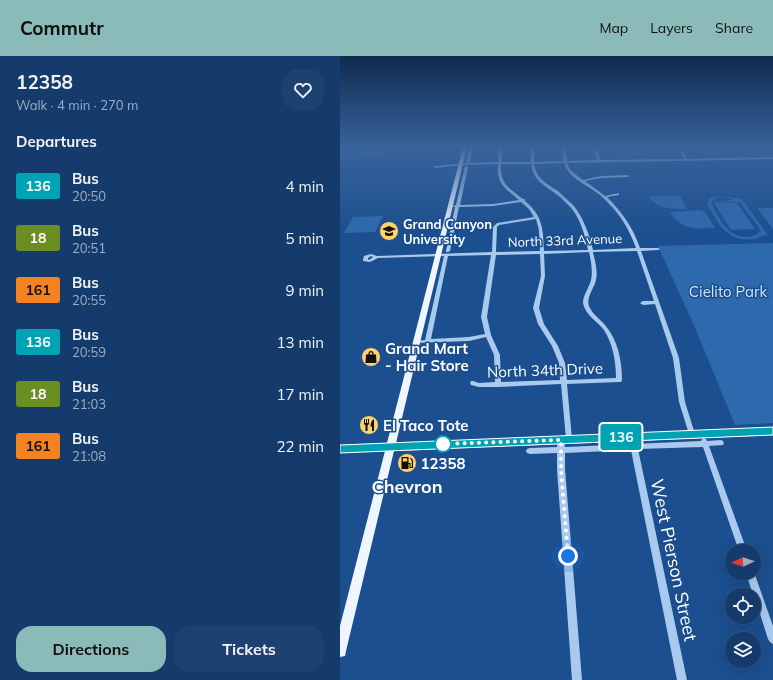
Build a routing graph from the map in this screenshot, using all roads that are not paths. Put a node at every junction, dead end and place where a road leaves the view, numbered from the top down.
1 (460, 176) edge
2 (463, 176) edge
3 (500, 176) edge
4 (537, 176) edge
5 (576, 176) edge
6 (624, 176) edge
7 (582, 181) junction
8 (463, 183) junction
9 (456, 184) junction
10 (504, 185) junction
11 (498, 186) dead end
12 (618, 194) dead end
13 (604, 196) junction
14 (524, 200) junction
15 (451, 206) junction
16 (458, 206) junction
17 (536, 218) junction
18 (445, 228) junction
19 (453, 228) junction
20 (638, 249) junction
21 (658, 249) dead end
22 (590, 250) junction
23 (542, 252) junction
24 (494, 253) junction
25 (439, 254) junction
26 (376, 257) dead end
27 (429, 294) junction
28 (438, 294) junction
29 (657, 302) junction
30 (643, 303) dead end
31 (488, 335) junction
32 (417, 342) junction
33 (428, 342) junction
34 (473, 383) dead end
35 (565, 383) junction
36 (498, 385) junction
37 (773, 431) edge
38 (692, 434) junction
39 (702, 434) junction
40 (564, 443) junction
41 (721, 443) dead end
42 (705, 444) junction
43 (391, 446) junction
44 (634, 447) junction
45 (340, 449) edge
46 (530, 451) dead end
47 (741, 544) edge
48 (752, 580) edge
49 (773, 638) edge
50 (340, 651) edge
51 (577, 680) edge
52 (682, 680) edge

1 - 9 main road
2 - 8 street
3 - 10 street
4 - 22 street
5 - 7 street
6 - 7 street
7 - 13 street
8 - 9 street
8 - 16 street
9 - 15 main road
10 - 11 street
10 - 14 street
12 - 13 street
13 - 20 street
14 - 16 street
14 - 17 street
15 - 16 street
15 - 18 main road
16 - 19 street
17 - 23 street
17 - 24 street
18 - 19 street
18 - 25 main road
19 - 28 street
20 - 21 street, North 33rd Avenue
20 - 22 street, North 33rd Avenue
20 - 29 street
22 - 23 street, North 33rd Avenue
22 - 35 street, North 34th Drive
23 - 24 street, North 33rd Avenue
23 - 35 street
24 - 25 street, North 33rd Avenue
24 - 31 street
25 - 26 street, North 33rd Avenue
25 - 27 main road
27 - 28 street
27 - 32 main road
28 - 33 street
29 - 30 street
29 - 38 street
31 - 33 street
31 - 36 street
32 - 33 street
32 - 43 main road
34 - 36 street, North 34th Drive
35 - 36 street, North 34th Drive
35 - 40 street
37 - 39 main road
38 - 39 main road
38 - 40 main road
39 - 42 street
40 - 43 main road
40 - 44 street
40 - 46 street
40 - 51 street
41 - 42 street
42 - 44 street
42 - 47 street
43 - 45 main road
43 - 50 main road
44 - 52 street, West Pierson Street
48 - 49 street

